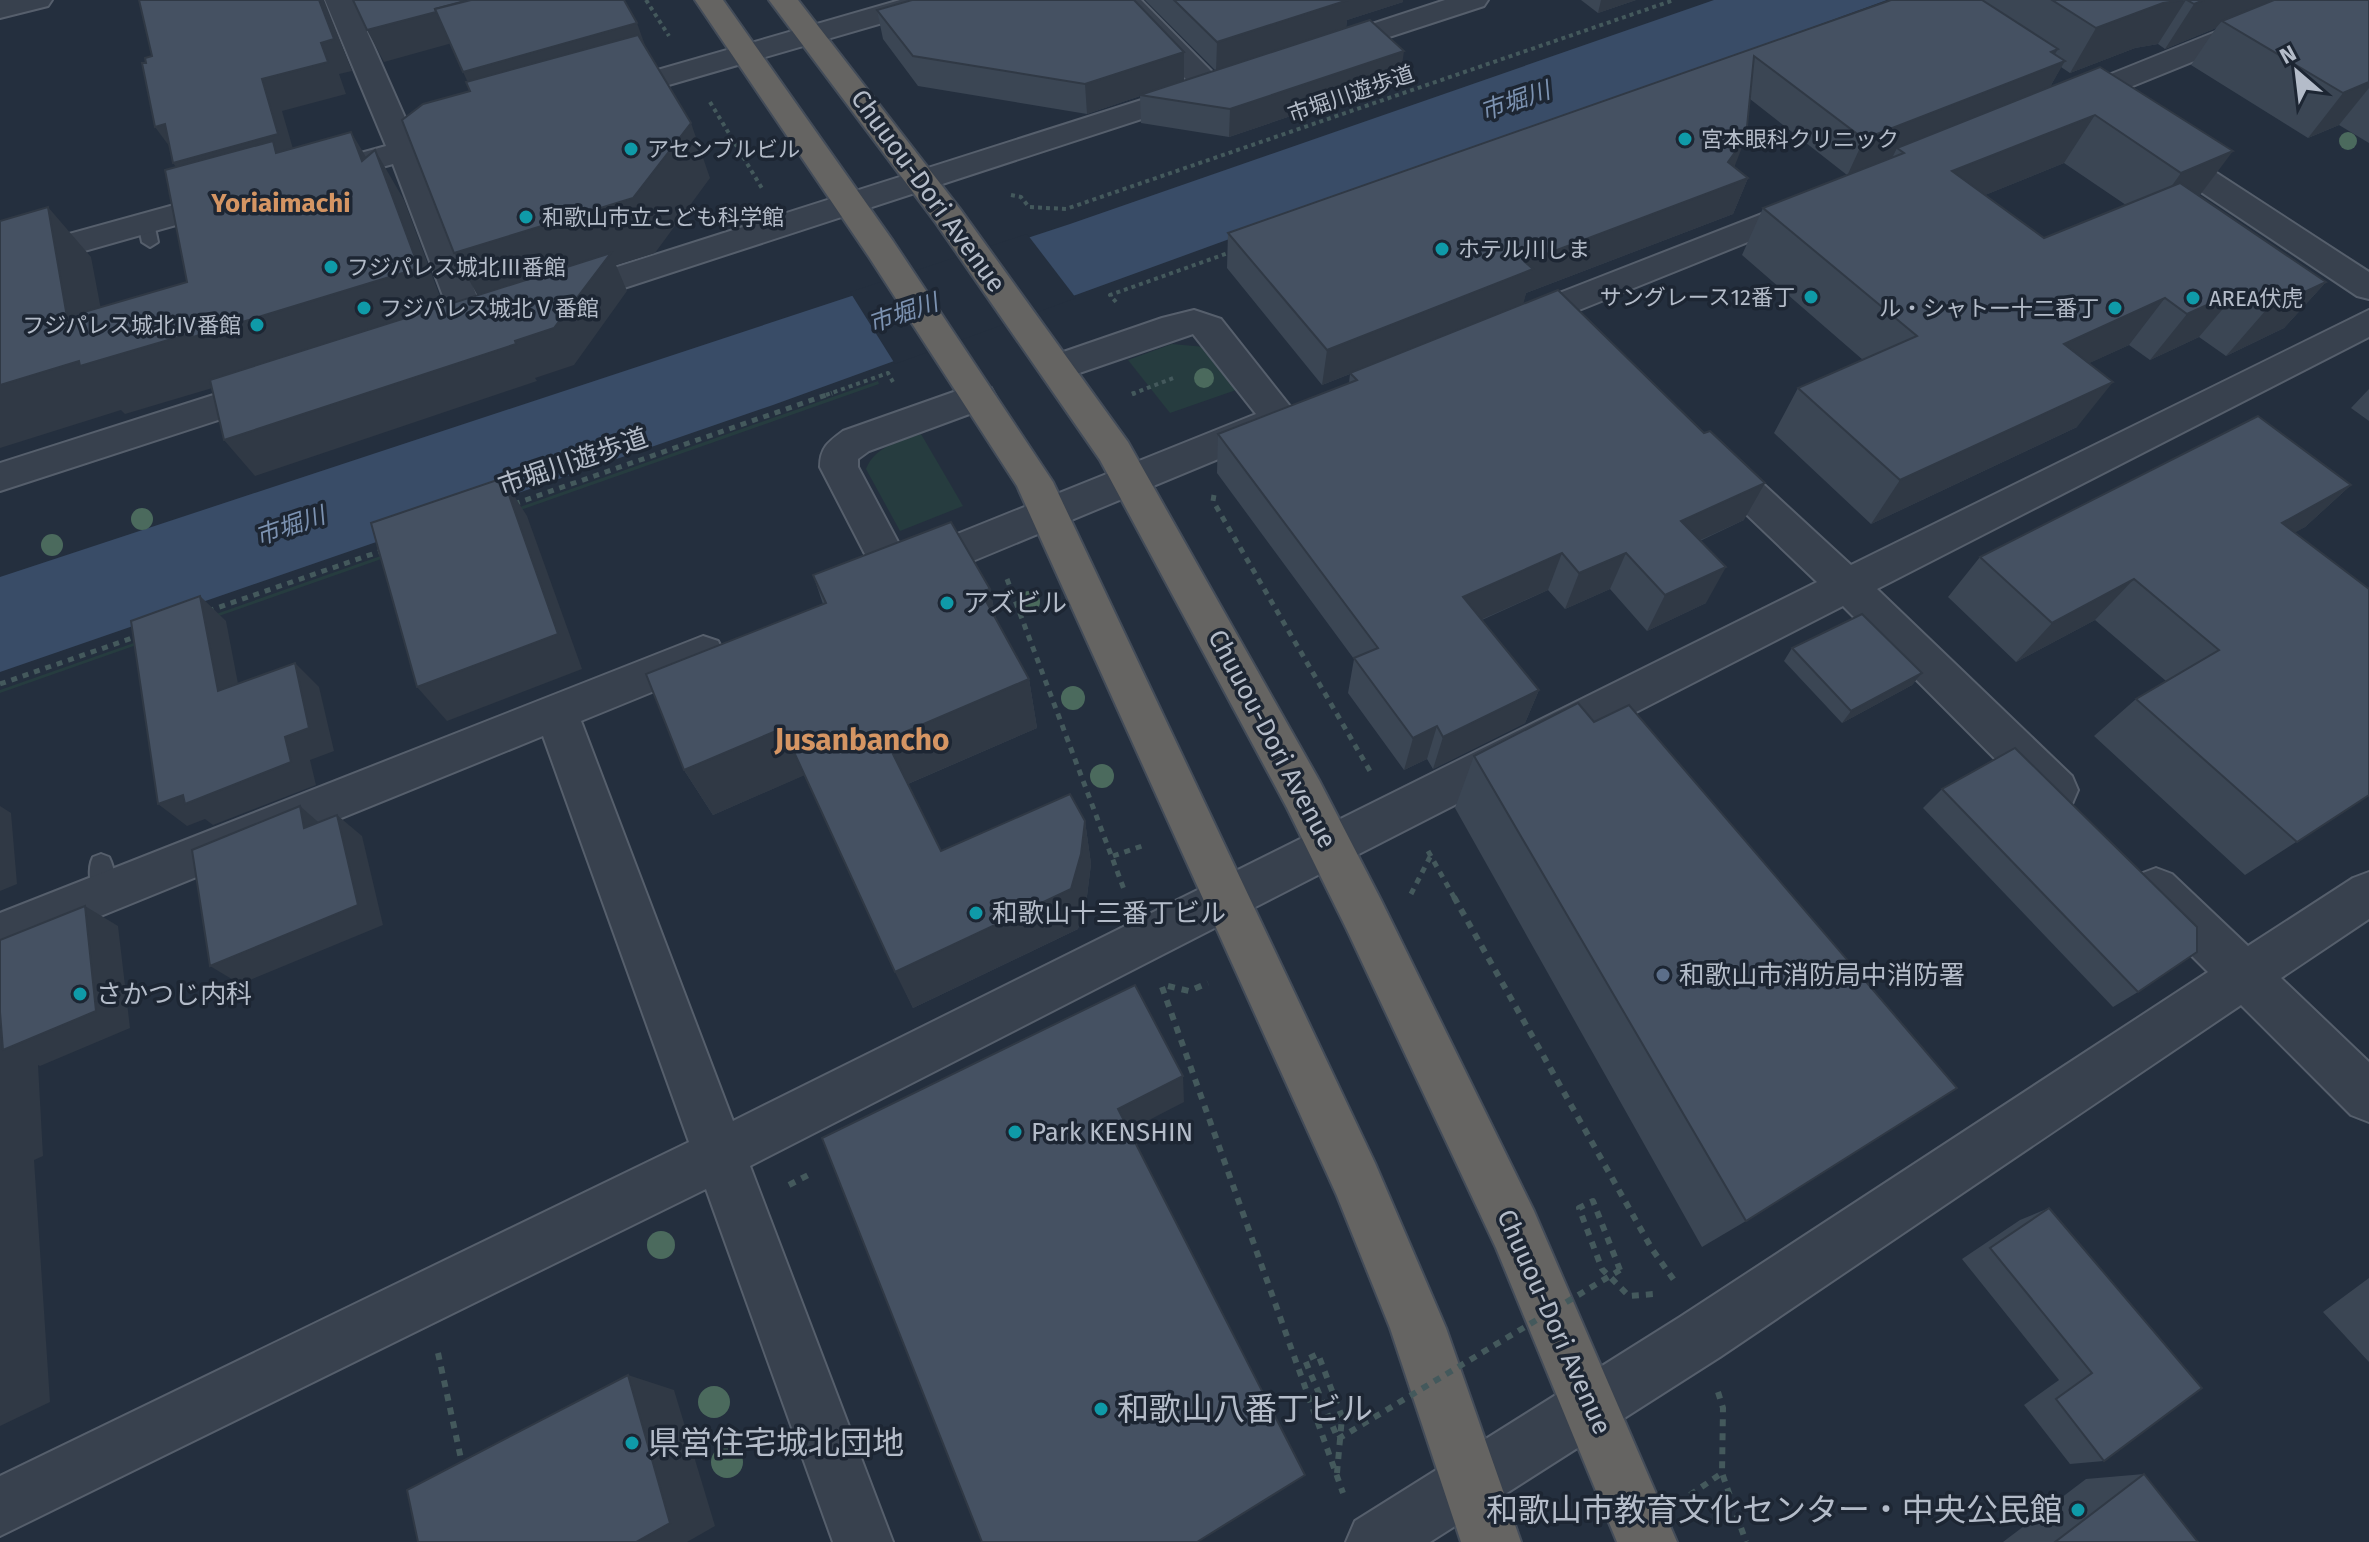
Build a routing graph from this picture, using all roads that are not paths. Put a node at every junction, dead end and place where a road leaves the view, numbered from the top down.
1 (38, 0) edge
2 (339, 0) edge
3 (709, 0) edge
4 (783, 0) edge
5 (931, 0) edge
6 (1125, 0) edge
7 (1474, 0) edge
8 (2320, 0) edge
9 (0, 9) edge
10 (812, 35) junction
11 (746, 54) junction
12 (1298, 58) edge
13 (585, 100) edge
14 (2035, 115) edge
15 (494, 125) edge
16 (2132, 132) edge
17 (404, 151) junction
18 (922, 181) junction
19 (1829, 197) edge
20 (850, 205) junction
21 (0, 264) edge
22 (2369, 288) edge
23 (2369, 322) edge
24 (1477, 339) edge
25 (1045, 353) junction
26 (304, 379) edge
27 (967, 381) junction
28 (1318, 403) edge
29 (1280, 419) junction
30 (1687, 435) edge
31 (0, 477) edge
32 (1132, 481) junction
33 (1048, 516) junction
34 (1848, 586) junction
35 (732, 642) edge
36 (556, 712) junction
37 (2088, 822) edge
38 (1331, 847) junction
39 (2133, 866) edge
40 (2369, 893) edge
41 (1226, 898) junction
42 (0, 935) edge
43 (2244, 977) junction
44 (2369, 1097) edge
45 (721, 1153) junction
46 (1592, 1406) junction
47 (1472, 1480) junction
48 (0, 1507) edge
49 (863, 1542) edge
50 (1376, 1542) edge
51 (1491, 1542) edge
52 (1647, 1542) edge

1 - 9 street
2 - 17 street
3 - 11 highway
4 - 10 highway, Chuuou-Dori Avenue
5 - 10 street
6 - 18 street
7 - 12 street
8 - 14 street
10 - 11 street
10 - 18 highway, Chuuou-Dori Avenue
11 - 13 street
11 - 20 highway
15 - 17 street
16 - 22 street
17 - 20 street
17 - 21 street
18 - 20 street
18 - 25 highway, Chuuou-Dori Avenue
19 - 24 street
20 - 27 highway
23 - 34 street
25 - 29 street
25 - 32 highway, Chuuou-Dori Avenue
26 - 31 street
27 - 33 highway
27 - 33 street
28 - 29 street
29 - 32 street
30 - 34 street
32 - 33 street
32 - 38 highway, Chuuou-Dori Avenue
33 - 41 highway
34 - 37 street
34 - 38 street
35 - 36 street
36 - 42 street
36 - 45 street
38 - 41 street
38 - 46 highway, Chuuou-Dori Avenue
39 - 43 street
40 - 43 street
41 - 45 street
41 - 47 highway
43 - 44 street
43 - 46 street
45 - 48 street
45 - 49 street
46 - 47 street
46 - 52 highway, Chuuou-Dori Avenue
47 - 50 street
47 - 51 highway

